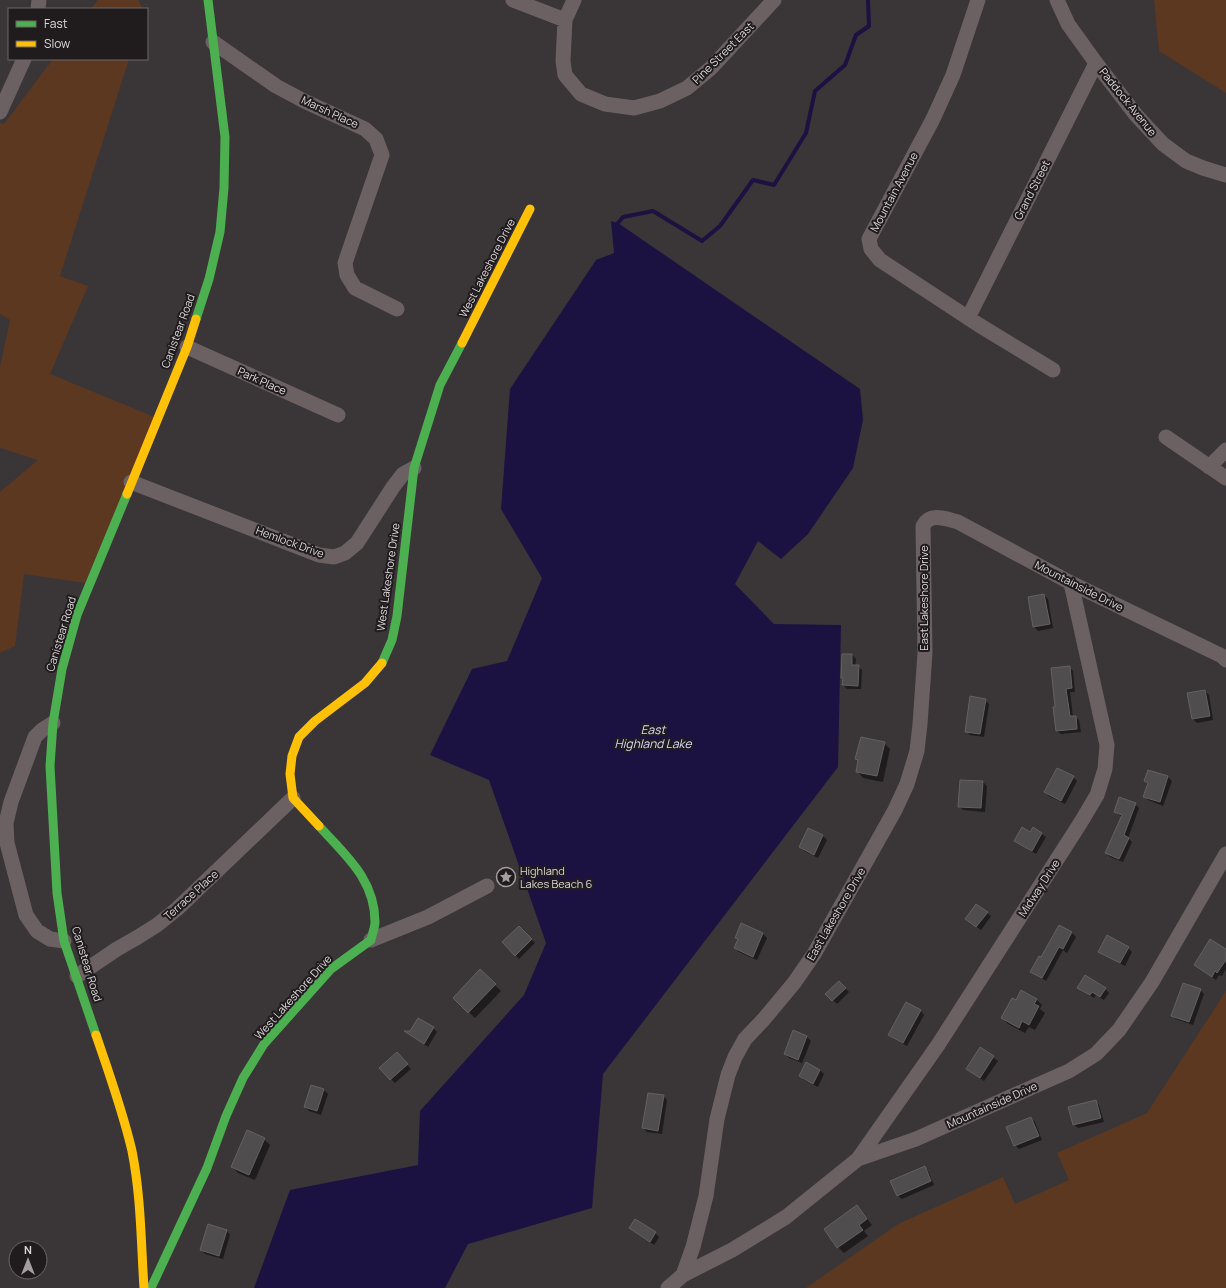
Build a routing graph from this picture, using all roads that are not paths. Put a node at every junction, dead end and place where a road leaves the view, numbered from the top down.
1 (208, 0) edge
2 (513, 0) edge
3 (574, 0) edge
4 (774, 0) edge
5 (978, 0) edge
6 (1057, 0) edge
7 (565, 20) junction
8 (213, 42) junction
9 (24, 60) edge
10 (1096, 63) junction
11 (0, 112) edge
12 (1226, 175) edge
13 (530, 209) dead end
14 (397, 309) dead end
15 (968, 318) junction
16 (186, 347) junction
17 (1053, 370) dead end
18 (338, 415) dead end
19 (1166, 437) dead end
20 (1226, 450) edge
21 (1209, 466) junction
22 (414, 468) junction
23 (1226, 478) edge
24 (132, 482) junction
25 (931, 518) joint
26 (1071, 584) junction
27 (1226, 660) edge
28 (53, 723) junction
29 (293, 798) junction
30 (1226, 854) edge
31 (487, 886) dead end
32 (371, 940) junction
33 (64, 941) junction
34 (77, 976) junction
35 (858, 1159) junction
36 (683, 1274) junction
37 (144, 1288) edge
38 (151, 1288) edge
39 (668, 1288) edge

1 - 8 street, Canistear Road
2 - 7 street
3 - 7 street
4 - 7 street, Pine Street East
5 - 15 street, Mountain Avenue
6 - 10 street, Paddock Avenue
8 - 14 street, Marsh Place
8 - 16 street, Canistear Road
9 - 11 street
10 - 12 street, Paddock Avenue
10 - 15 street, Grand Street
13 - 22 street, West Lakeshore Drive
15 - 17 street, Mountain Avenue
16 - 18 street, Park Place
16 - 24 street, Canistear Road
19 - 21 street
20 - 21 street
21 - 23 street
22 - 24 street, Hemlock Drive
22 - 29 street, West Lakeshore Drive
24 - 28 street, Canistear Road
25 - 26 street, Mountainside Drive
25 - 36 street, East Lakeshore Drive
26 - 27 street, Mountainside Drive
26 - 35 street, Midway Drive
28 - 33 street, Canistear Road
28 - 33 street
29 - 32 street
29 - 34 street, Terrace Place
30 - 35 street, Mountainside Drive
31 - 32 street
32 - 38 street, West Lakeshore Drive
33 - 34 street, Canistear Road
34 - 37 street, Canistear Road
35 - 36 street, Mountainside Drive
36 - 39 street, East Lakeshore Drive

